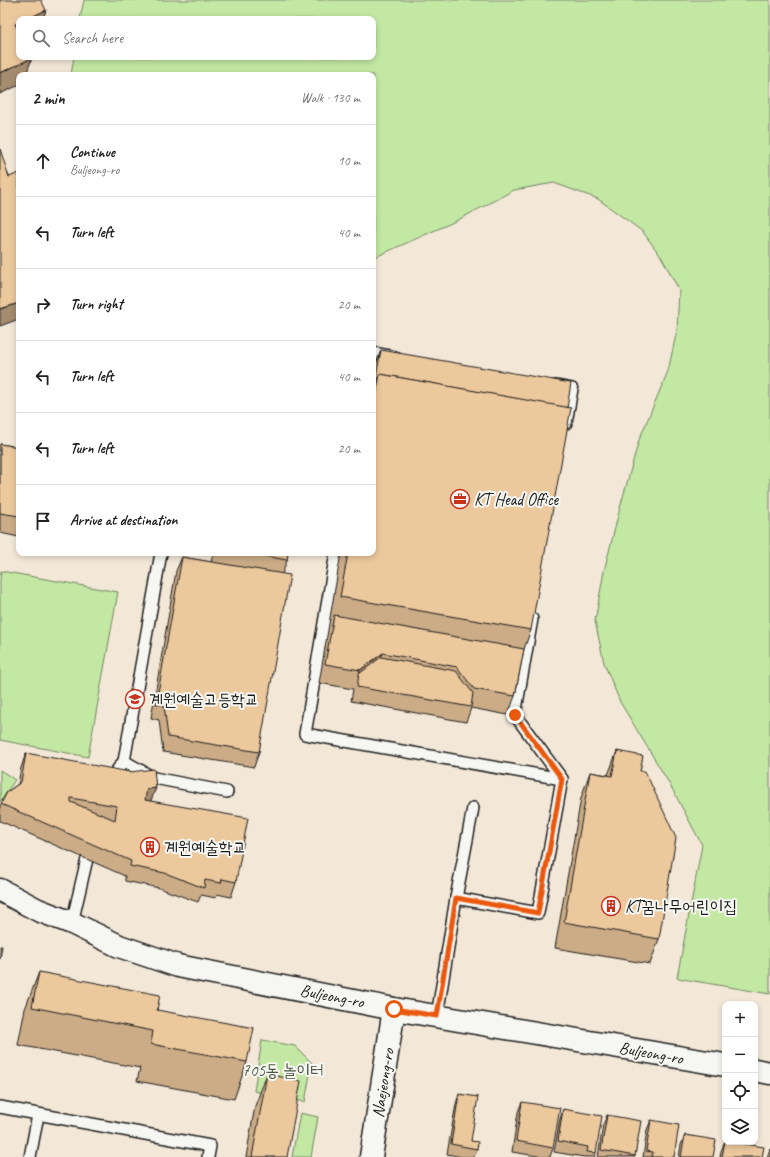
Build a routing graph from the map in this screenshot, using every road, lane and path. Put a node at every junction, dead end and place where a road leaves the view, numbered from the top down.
1 (376, 353) edge
2 (404, 358) edge
3 (541, 384) edge
4 (564, 436) edge
5 (160, 556) edge
6 (335, 556) edge
7 (534, 606) edge
8 (124, 760) junction
9 (562, 779) junction
10 (107, 784) edge
11 (227, 792) dead end
12 (473, 808) dead end
13 (87, 859) edge
14 (0, 890) edge
15 (456, 898) junction
16 (72, 923) junction
17 (394, 1009) junction
18 (437, 1016) junction
19 (722, 1064) edge
20 (758, 1071) edge
21 (770, 1073) edge
22 (0, 1107) edge
23 (38, 1114) junction
24 (30, 1157) edge
25 (208, 1157) edge
26 (371, 1157) edge

1 - 2 lane
3 - 4 lane
5 - 8 lane
6 - 9 lane
7 - 9 lane
8 - 10 lane
8 - 11 lane
9 - 15 lane
12 - 15 lane
13 - 16 lane
14 - 16 main road, Buljeong-ro
15 - 18 lane
16 - 17 main road, Buljeong-ro
17 - 18 main road, Buljeong-ro
17 - 26 main road, Naejeong-ro
18 - 19 main road, Buljeong-ro
20 - 21 main road
22 - 23 lane
23 - 24 lane
23 - 25 lane

